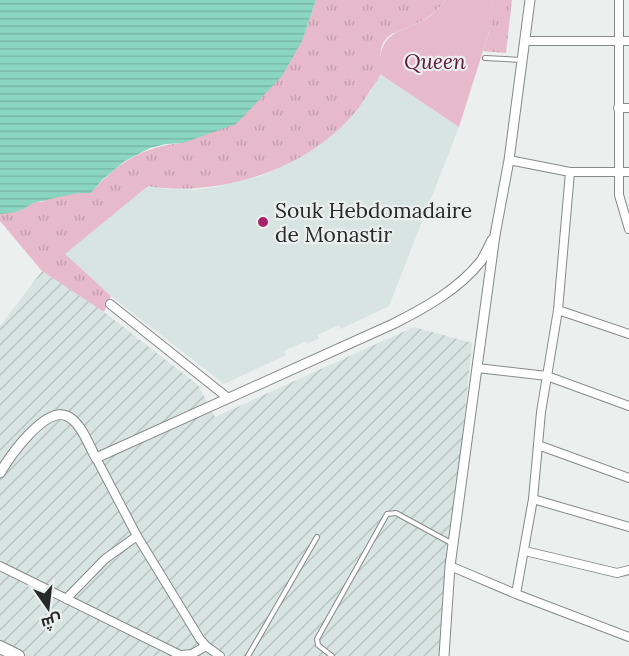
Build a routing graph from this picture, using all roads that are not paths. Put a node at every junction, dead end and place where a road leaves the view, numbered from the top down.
1 (530, 0) edge
2 (618, 0) edge
3 (525, 41) junction
4 (619, 41) junction
5 (629, 41) edge
6 (484, 58) dead end
7 (523, 60) junction
8 (618, 108) junction
9 (629, 108) edge
10 (509, 160) junction
11 (570, 172) junction
12 (618, 172) junction
13 (629, 172) edge
14 (629, 229) edge
15 (495, 235) junction
16 (110, 304) dead end
17 (558, 310) junction
18 (629, 334) edge
19 (477, 368) junction
20 (546, 376) junction
21 (228, 398) junction
22 (629, 406) edge
23 (537, 445) junction
24 (96, 458) junction
25 (0, 472) edge
26 (629, 478) edge
27 (533, 499) junction
28 (629, 527) edge
29 (137, 536) junction
30 (317, 537) dead end
31 (453, 545) junction
32 (525, 551) junction
33 (0, 566) edge
34 (450, 566) junction
35 (629, 570) edge
36 (516, 594) junction
37 (66, 599) junction
38 (629, 637) edge
39 (206, 646) junction
40 (0, 647) edge
41 (192, 655) edge
42 (18, 656) edge
43 (220, 656) edge
44 (248, 656) edge
45 (332, 656) edge
46 (444, 656) edge

1 - 3 street
2 - 4 street
3 - 4 street
3 - 7 street
4 - 5 street
4 - 8 street
6 - 7 lane
7 - 10 street
8 - 9 street
8 - 12 street
10 - 11 street
10 - 15 street
11 - 12 street
11 - 17 street
12 - 13 street
12 - 14 street
15 - 19 street
15 - 21 street
16 - 21 street
17 - 18 street
17 - 20 street
19 - 20 street
19 - 31 street
20 - 22 street
20 - 23 street
21 - 24 street
23 - 26 street
23 - 27 street
24 - 25 street
24 - 29 street
27 - 28 street
27 - 32 street
29 - 37 street
29 - 39 street
30 - 44 lane
31 - 34 street
31 - 45 lane
32 - 35 street
32 - 36 street
33 - 37 street
34 - 36 street
34 - 46 street
36 - 38 street
37 - 41 street
39 - 41 street
39 - 43 street
40 - 42 main road

